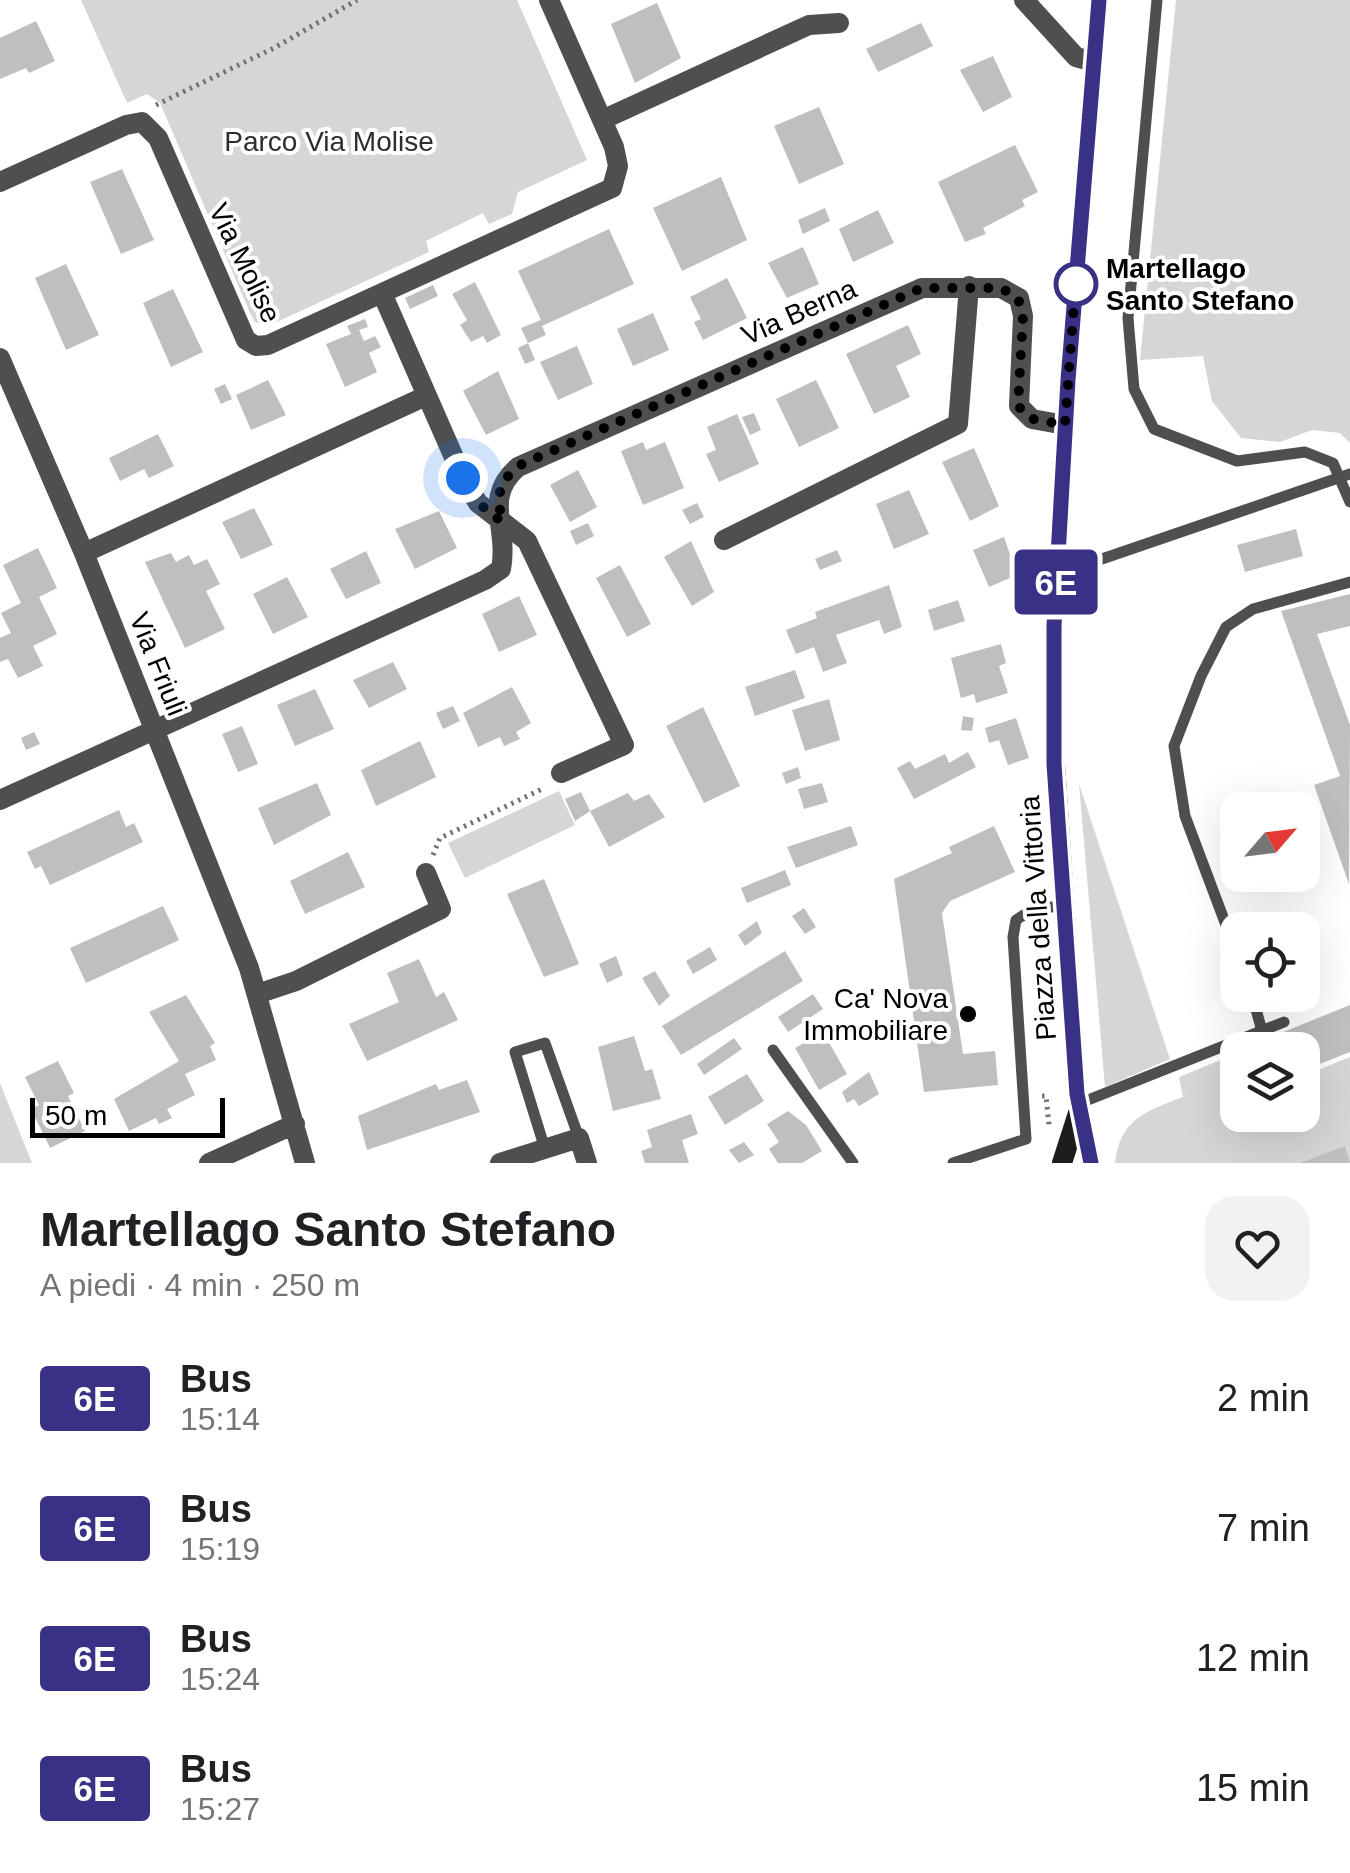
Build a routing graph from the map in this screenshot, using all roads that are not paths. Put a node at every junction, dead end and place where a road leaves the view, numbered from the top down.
1 (549, 0) edge
2 (1024, 0) edge
3 (1100, 0) edge
4 (1157, 0) edge
5 (839, 23) dead end
6 (1094, 62) junction
7 (602, 120) junction
8 (0, 182) edge
9 (970, 286) junction
10 (382, 293) junction
11 (0, 358) edge
12 (426, 396) junction
13 (1065, 425) junction
14 (1346, 476) edge
15 (1350, 502) edge
16 (502, 522) junction
17 (724, 540) dead end
18 (84, 553) junction
19 (1058, 561) junction
20 (1350, 582) edge
21 (154, 729) junction
22 (561, 773) road end
23 (0, 800) edge
24 (426, 873) dead end
25 (1065, 907) junction
26 (1221, 912) edge
27 (257, 994) junction
28 (1257, 1012) edge
29 (1284, 1022) dead end
30 (1262, 1031) junction
31 (773, 1050) dead end
32 (1078, 1108) junction
33 (295, 1124) junction
34 (579, 1138) junction
35 (546, 1149) junction
36 (209, 1163) edge
37 (305, 1163) edge
38 (500, 1163) edge
39 (588, 1163) edge
40 (853, 1163) edge
41 (953, 1163) edge
42 (1062, 1163) edge
43 (1090, 1163) edge

1 - 7 street
2 - 6 street
3 - 6 main road, Piazza della Vittoria
4 - 14 lane
5 - 7 street
6 - 13 main road, Piazza della Vittoria
7 - 10 street
8 - 10 street, Via Molise
9 - 13 street, Via Berna
9 - 16 street, Via Berna
9 - 17 street
10 - 12 street
11 - 18 street, Via Friuli
12 - 16 street
12 - 18 street
13 - 19 main road, Piazza della Vittoria
14 - 15 lane
14 - 19 lane
16 - 21 street, Via Berna
16 - 22 street
18 - 21 street, Via Friuli
19 - 25 main road, Piazza della Vittoria
20 - 26 lane
21 - 23 street, Via Berna
21 - 27 street, Via Friuli
24 - 27 street
25 - 32 main road, Piazza della Vittoria
25 - 41 lane
27 - 33 street, Via Friuli
28 - 30 lane
29 - 30 lane
30 - 32 lane
31 - 40 lane
32 - 42 main road, Piazza della Vittoria
32 - 43 main road, Piazza della Vittoria
33 - 36 street
33 - 37 street, Via Friuli
34 - 35 street
34 - 35 lane
34 - 39 street
35 - 38 street

